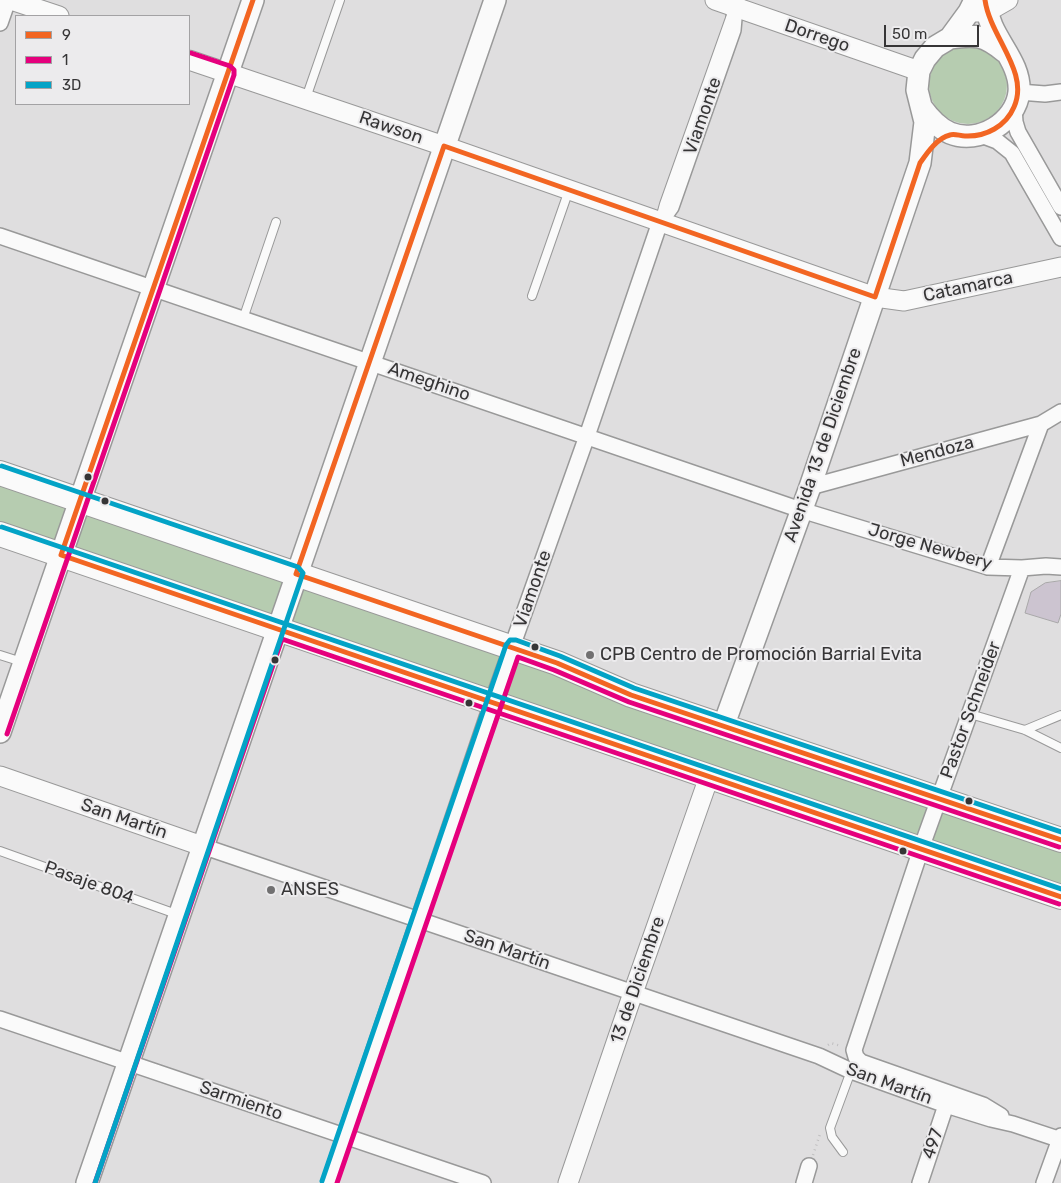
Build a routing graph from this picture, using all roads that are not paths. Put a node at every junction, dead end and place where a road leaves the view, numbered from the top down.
1 (10, 0) edge
2 (253, 0) edge
3 (340, 0) edge
4 (495, 0) edge
5 (715, 0) edge
6 (1008, 0) edge
7 (736, 4) edge
8 (979, 6) edge
9 (56, 15) edge
10 (0, 23) edge
11 (950, 38) junction
12 (1007, 54) junction
13 (190, 60) edge
14 (919, 71) junction
15 (227, 73) junction
16 (1061, 92) edge
17 (306, 100) junction
18 (1016, 100) junction
19 (922, 108) junction
20 (951, 134) junction
21 (981, 135) junction
22 (444, 146) junction
23 (920, 163) junction
24 (569, 190) junction
25 (1061, 206) edge
26 (276, 222) dead end
27 (660, 222) junction
28 (0, 236) edge
29 (1061, 238) edge
30 (1061, 267) edge
31 (153, 288) junction
32 (532, 296) dead end
33 (875, 297) junction
34 (243, 319) junction
35 (369, 362) junction
36 (1061, 412) edge
37 (1041, 424) junction
38 (587, 436) junction
39 (0, 473) edge
40 (810, 487) junction
41 (80, 500) junction
42 (801, 510) junction
43 (0, 534) edge
44 (61, 555) junction
45 (988, 567) junction
46 (1061, 567) edge
47 (1022, 568) junction
48 (296, 574) junction
49 (277, 629) junction
50 (513, 647) junction
51 (0, 655) edge
52 (24, 663) junction
53 (492, 702) junction
54 (970, 714) junction
55 (1061, 715) edge
56 (723, 727) junction
57 (1025, 730) junction
58 (0, 732) edge
59 (1061, 748) edge
60 (0, 776) edge
61 (710, 777) junction
62 (939, 799) junction
63 (1061, 840) edge
64 (202, 846) junction
65 (922, 848) junction
66 (0, 851) edge
67 (1061, 898) edge
68 (179, 915) junction
69 (419, 920) junction
70 (633, 993) junction
71 (0, 1019) edge
72 (849, 1044) joint
73 (128, 1063) junction
74 (851, 1071) junction
75 (946, 1105) junction
76 (1013, 1124) junction
77 (345, 1136) junction
78 (1061, 1138) edge
79 (843, 1152) dead end
80 (810, 1166) dead end
81 (87, 1183) edge
82 (329, 1183) edge
83 (483, 1183) edge
84 (568, 1183) edge
85 (804, 1183) edge
86 (920, 1183) edge
87 (1044, 1183) edge

1 - 9 street
1 - 10 street
2 - 15 main road
3 - 17 lane
4 - 22 main road
5 - 7 street, Dorrego
6 - 8 street
7 - 14 street, Dorrego
7 - 27 street, Viamonte
8 - 11 main road
8 - 12 main road
11 - 12 main road
11 - 14 main road
12 - 18 main road
13 - 15 street, Rawson
14 - 19 main road
15 - 17 street, Rawson
15 - 31 main road
16 - 18 street
17 - 22 street, Rawson
18 - 21 main road
18 - 25 street
19 - 20 main road
19 - 23 main road
20 - 21 main road
20 - 23 main road
21 - 29 street
22 - 24 street, Rawson
22 - 35 main road
23 - 33 main road, Avenida 13 de Diciembre
24 - 27 street, Rawson
24 - 32 lane
26 - 34 lane
27 - 33 street, Rawson
27 - 38 street, Viamonte
28 - 31 street, Ameghino
30 - 33 street, Catamarca
31 - 34 street, Ameghino
31 - 41 main road
33 - 40 main road, Avenida 13 de Diciembre
34 - 35 street, Ameghino
35 - 38 street, Ameghino
35 - 48 main road
36 - 37 street, Mendoza
37 - 40 street, Mendoza
37 - 45 street
38 - 42 street, Ameghino
38 - 50 street, Viamonte
39 - 41 main road
40 - 42 main road, Avenida 13 de Diciembre
41 - 44 main road
41 - 48 main road
42 - 45 street, Jorge Newbery
42 - 56 main road, Avenida 13 de Diciembre
43 - 44 main road
44 - 49 main road
44 - 52 main road
45 - 47 street, Jorge Newbery
46 - 47 street, Jorge Newbery
47 - 54 street, Pastor Schneider
48 - 49 main road
48 - 50 main road
49 - 53 main road
49 - 64 main road
50 - 53 street, Viamonte
50 - 56 main road
51 - 52 lane
52 - 58 main road
53 - 61 main road
53 - 69 street, Viamonte
54 - 57 lane
54 - 62 street, Pastor Schneider
55 - 57 lane
56 - 62 main road
57 - 59 lane
60 - 64 street, San Martín
61 - 65 main road
61 - 70 street, 13 de Diciembre
62 - 63 main road
62 - 65 street, Pastor Schneider
64 - 68 main road
64 - 69 street, San Martín
65 - 67 main road
65 - 72 street, Pastor Schneider
66 - 68 lane, Pasaje 804
68 - 73 main road
69 - 70 street, San Martín
69 - 77 street, Viamonte
70 - 74 street, San Martín
70 - 84 street, 13 de Diciembre
71 - 73 street, Sarmiento
72 - 76 street, San Martín
73 - 77 street, Sarmiento
73 - 81 main road
74 - 75 street, San Martín
74 - 79 lane
75 - 76 street, San Martín
75 - 86 street, 497
76 - 78 street, San Martín
77 - 82 street, Viamonte
77 - 83 street, Sarmiento
78 - 87 street
80 - 85 street

